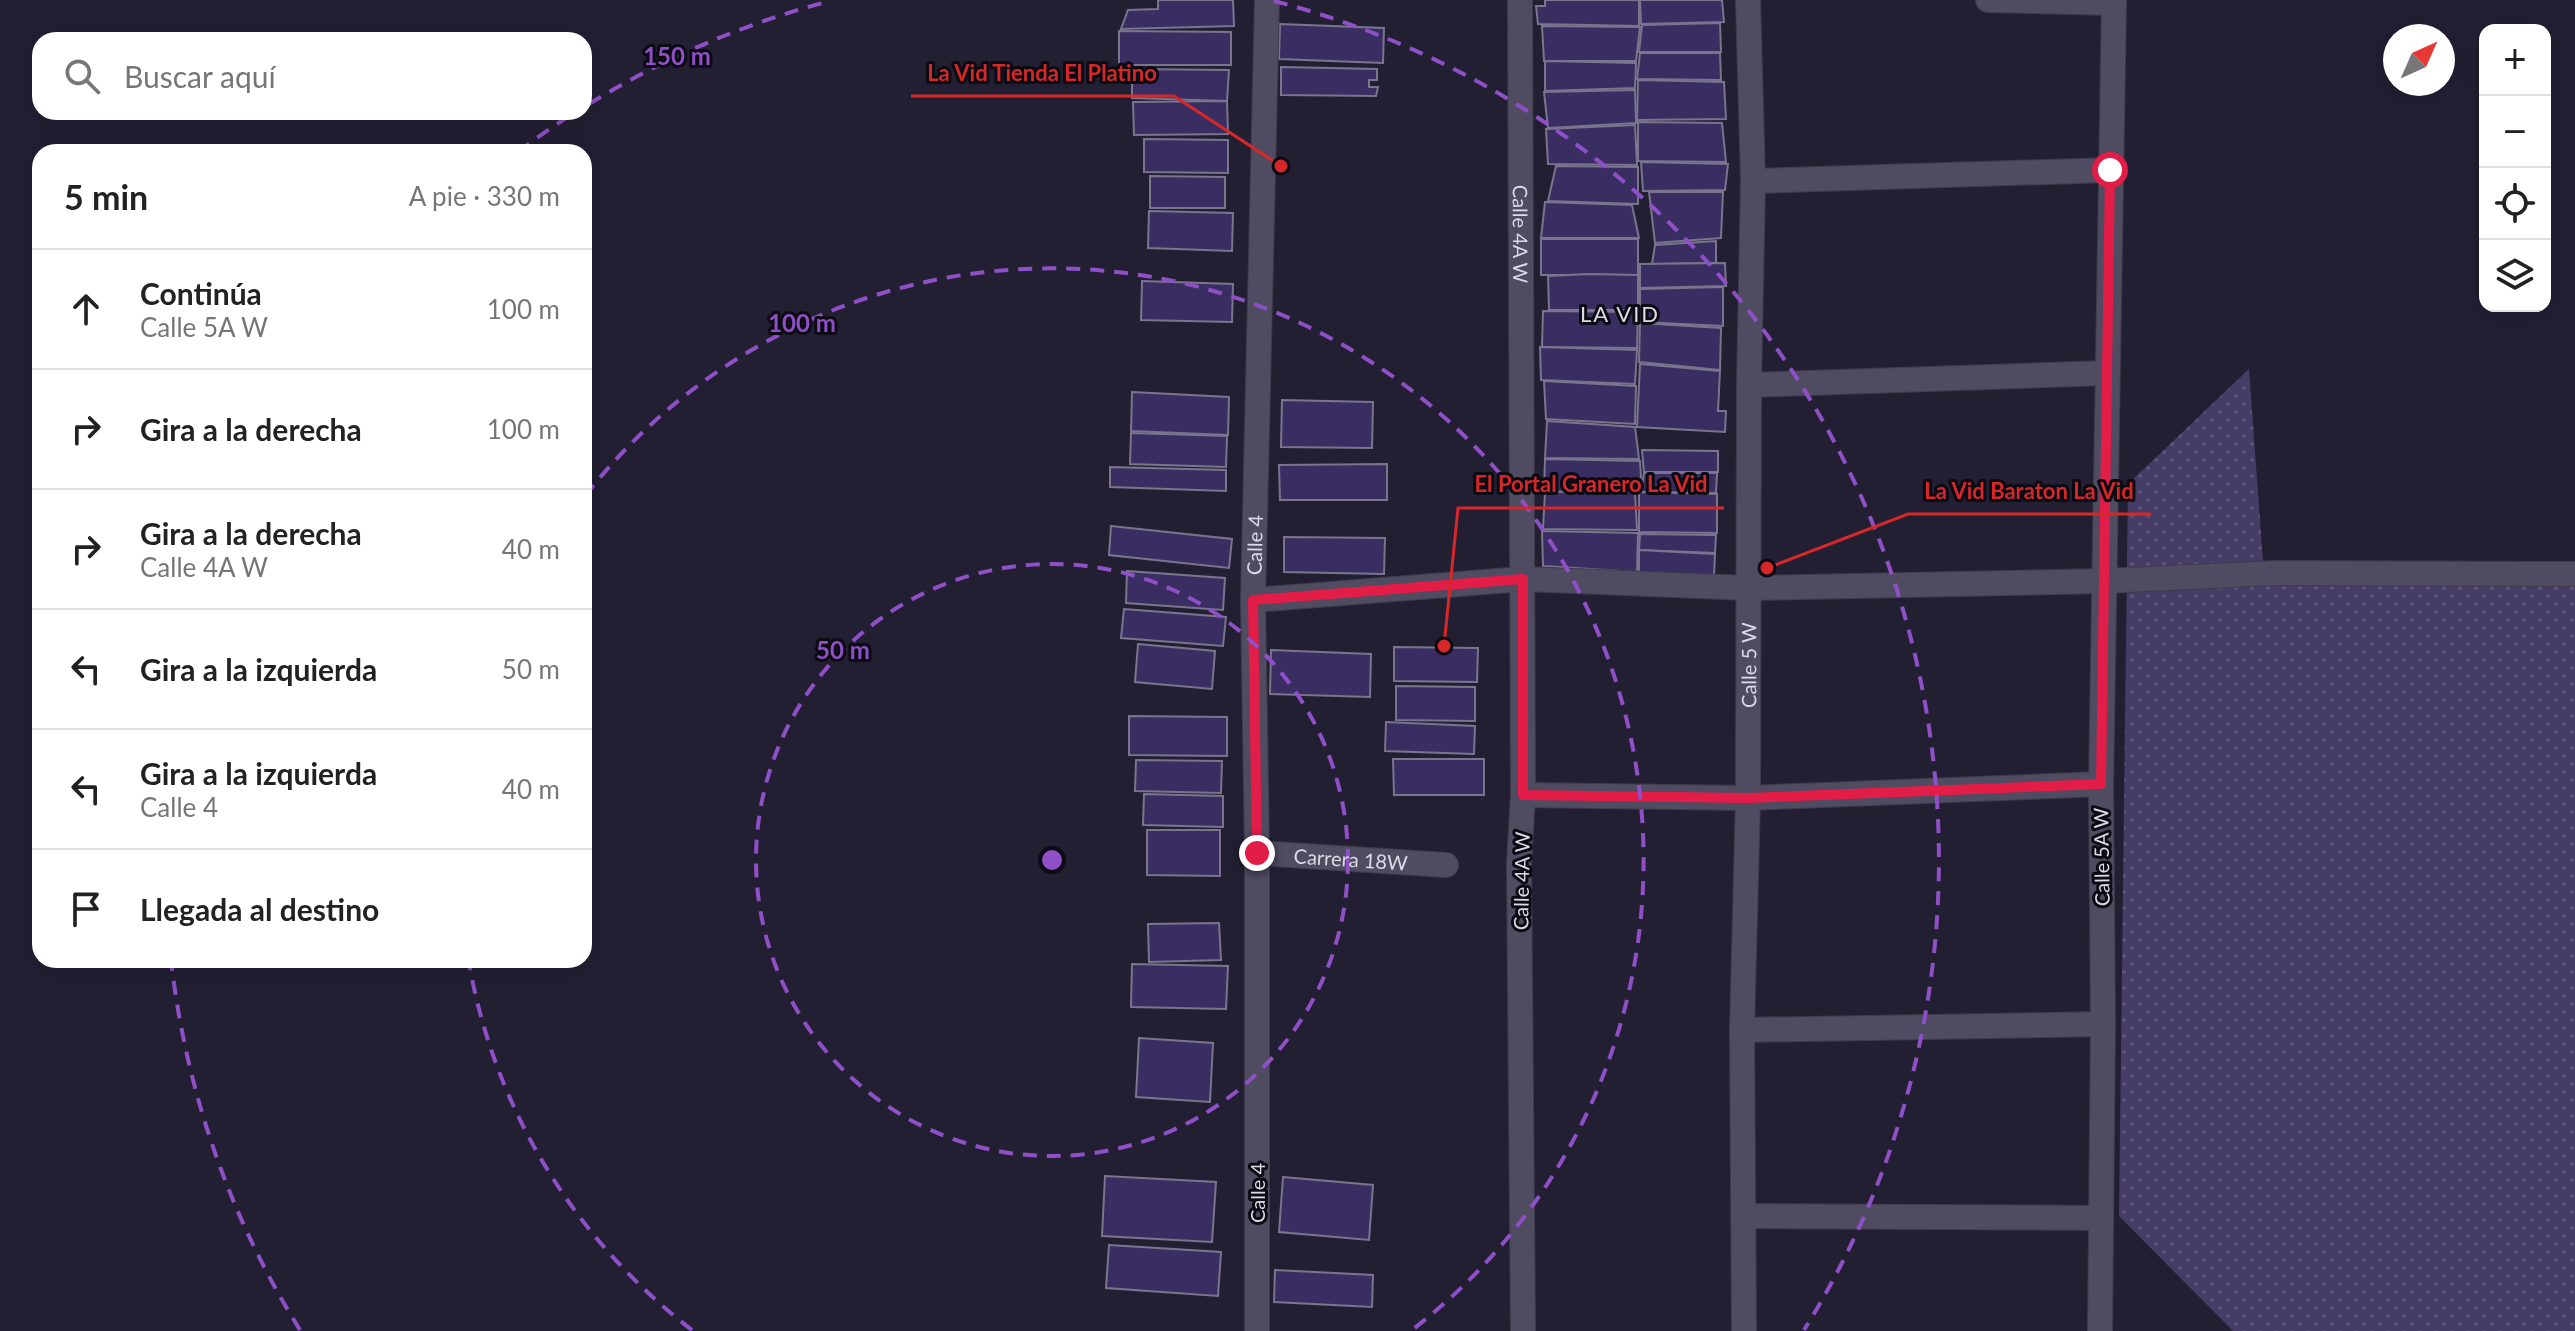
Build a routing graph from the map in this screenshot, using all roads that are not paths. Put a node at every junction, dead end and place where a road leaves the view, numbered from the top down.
1 (1267, 0) edge
2 (1520, 0) edge
3 (1748, 0) edge
4 (1988, 0) edge
5 (2114, 1) edge
6 (2110, 170) junction
7 (1753, 181) junction
8 (2106, 373) junction
9 (1749, 385) junction
10 (2575, 574) edge
11 (1523, 579) junction
12 (2105, 581) junction
13 (1749, 588) junction
14 (1253, 600) junction
15 (2101, 784) junction
16 (1523, 795) junction
17 (1748, 798) junction
18 (1257, 853) junction
19 (1446, 865) dead end
20 (2103, 1024) junction
21 (1742, 1030) junction
22 (1744, 1216) junction
23 (2101, 1218) junction
24 (1257, 1331) edge
25 (1523, 1331) edge
26 (1744, 1331) edge
27 (2100, 1331) edge

1 - 14 street, Calle 4
2 - 11 street, Calle 4A W
3 - 7 street, Calle 5 W
4 - 5 street
5 - 6 street, Calle 5A W
6 - 7 street
6 - 8 street, Calle 5A W
7 - 9 street, Calle 5 W
8 - 9 street
8 - 12 street, Calle 5A W
9 - 13 street, Calle 5 W
10 - 12 street
11 - 13 street
11 - 14 street
11 - 16 street, Calle 4A W
12 - 13 street
12 - 15 street, Calle 5A W
13 - 17 street, Calle 5 W
14 - 18 street, Calle 4
15 - 17 street
15 - 20 street, Calle 5A W
16 - 17 street
16 - 25 street, Calle 4A W
17 - 21 street, Calle 5 W
18 - 19 street, Carrera 18W
18 - 24 street, Calle 4
20 - 21 street
20 - 23 street, Calle 5A W
21 - 22 street, Calle 5 W
22 - 23 street
22 - 26 street, Calle 5 W
23 - 27 street, Calle 5A W

